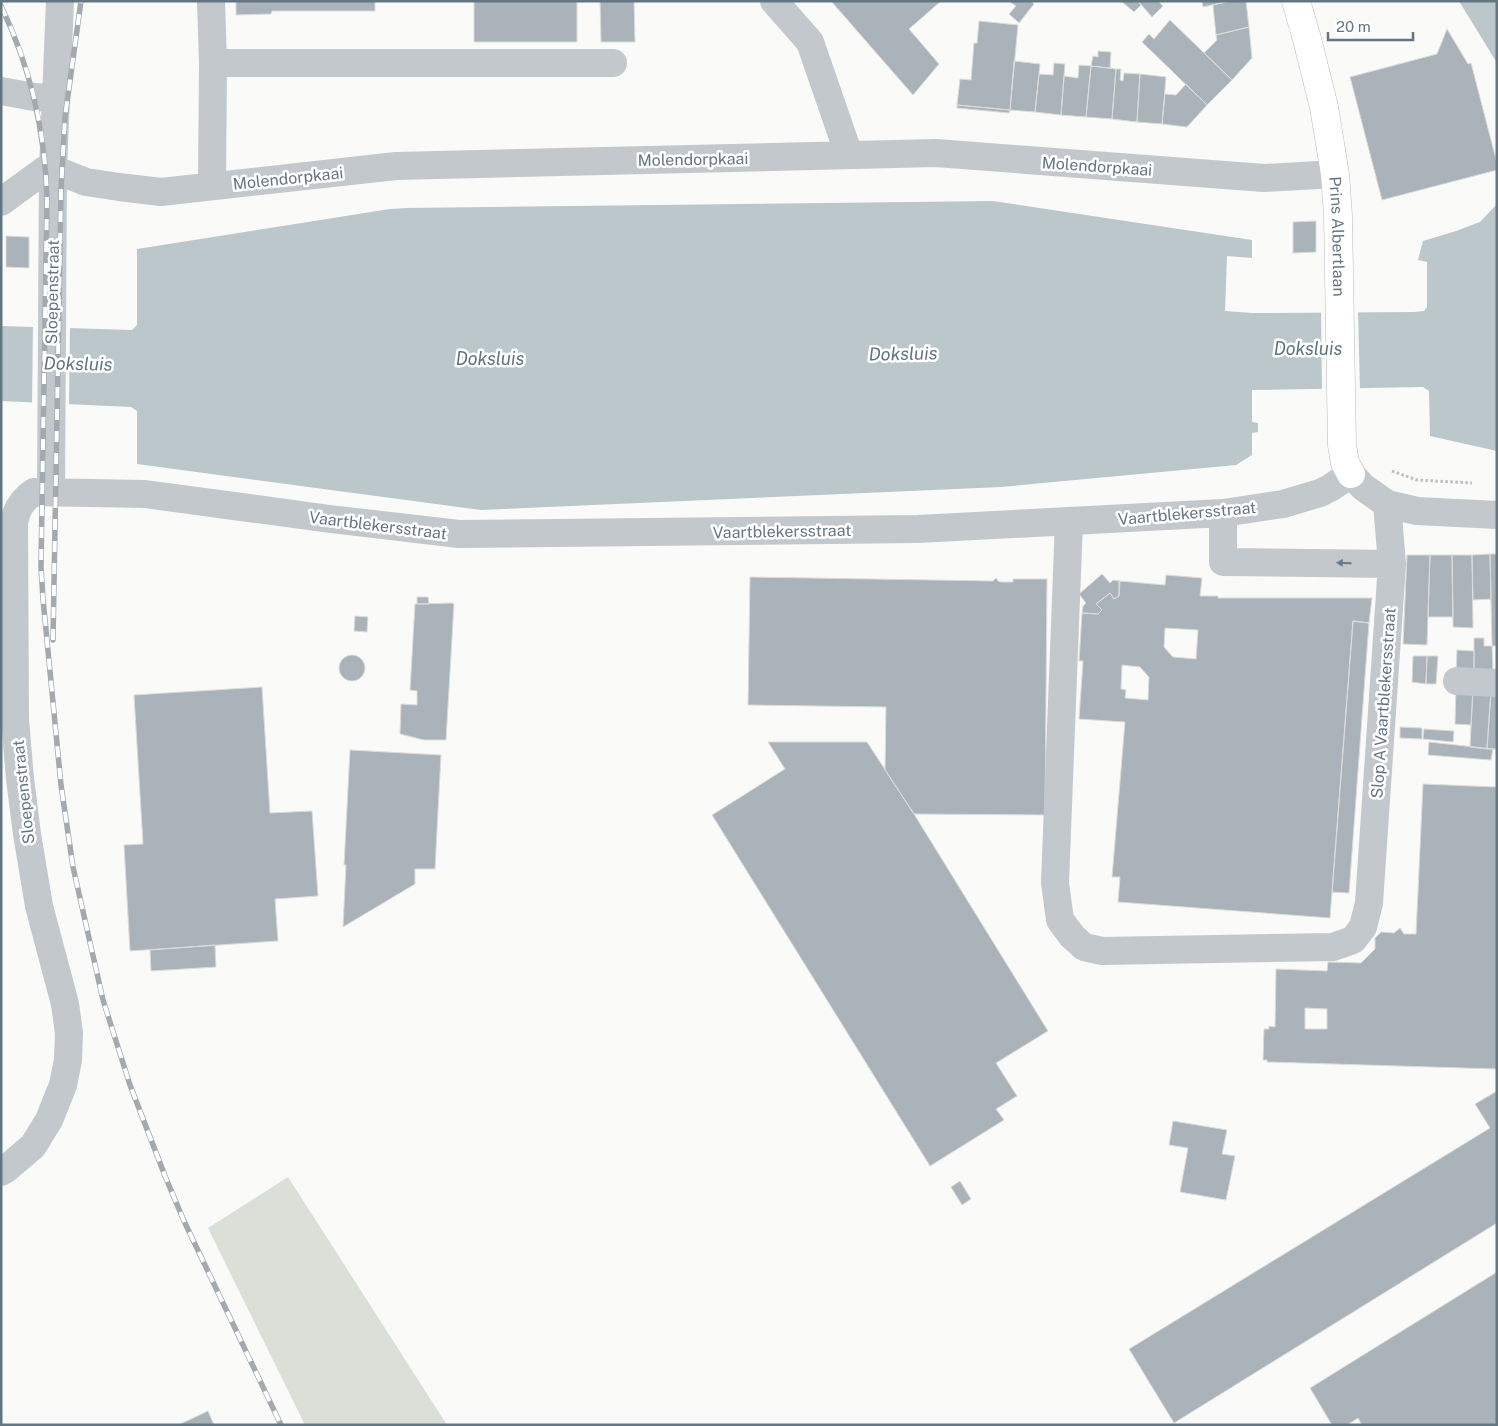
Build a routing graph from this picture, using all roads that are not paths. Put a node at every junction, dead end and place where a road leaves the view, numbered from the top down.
1 (60, 1) edge
2 (211, 1) edge
3 (774, 1) edge
4 (1296, 1) edge
5 (213, 63) junction
6 (613, 63) dead end
7 (1, 91) edge
8 (56, 98) junction
9 (849, 155) junction
10 (53, 169) junction
11 (1336, 174) junction
12 (212, 186) junction
13 (1, 202) edge
14 (1350, 474) junction
15 (51, 492) junction
16 (1387, 504) junction
17 (1224, 513) junction
18 (1497, 515) edge
19 (1069, 521) junction
20 (1392, 564) junction
21 (1457, 681) dead end
22 (1497, 683) edge
23 (1, 1172) edge

1 - 8 street, Sloepenstraat
2 - 5 street
3 - 9 street
4 - 11 main road, Prins Albertlaan
5 - 6 street
5 - 12 street
7 - 8 street
8 - 10 street, Sloepenstraat
9 - 11 street, Molendorpkaai
9 - 12 street, Molendorpkaai
10 - 12 street, Molendorpkaai
10 - 13 street
10 - 15 street, Sloepenstraat
11 - 14 main road, Prins Albertlaan
14 - 16 street
14 - 17 street, Vaartblekersstraat
15 - 19 street, Vaartblekersstraat
15 - 23 street, Sloepenstraat
16 - 18 street
16 - 20 street, Slop A Vaartblekersstraat
17 - 19 street, Vaartblekersstraat
20 -> 17 street
19 - 20 street, Slop A Vaartblekersstraat
21 - 22 street

